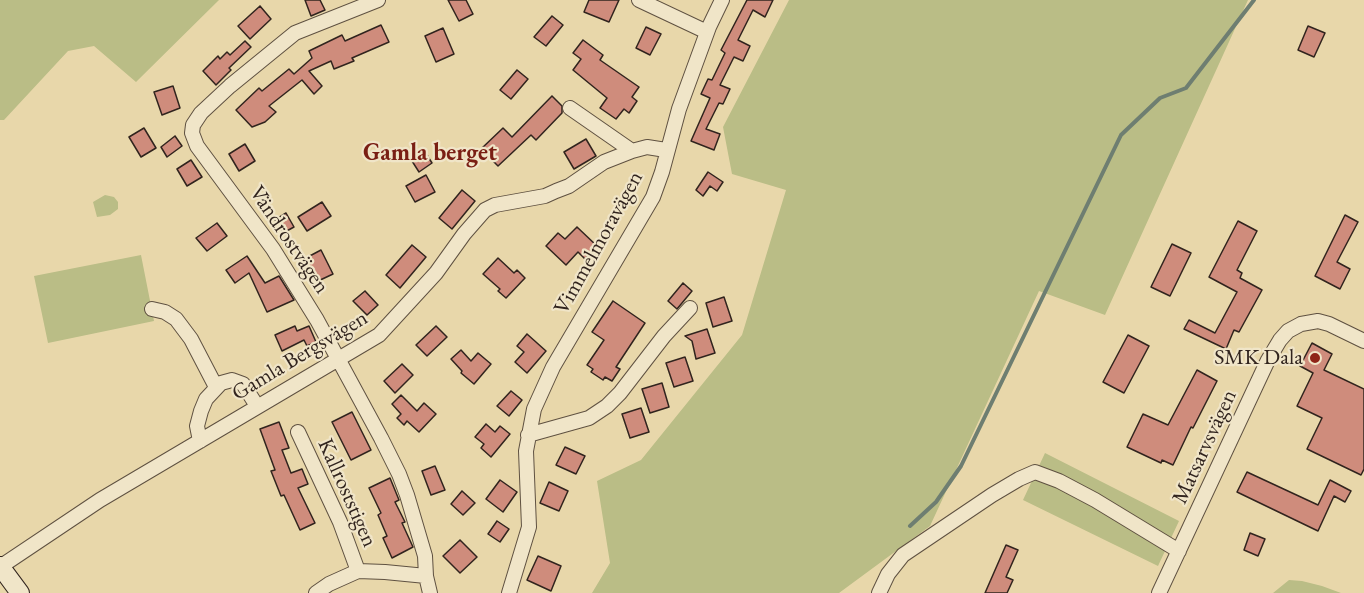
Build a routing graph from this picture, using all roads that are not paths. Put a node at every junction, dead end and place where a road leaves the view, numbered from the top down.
1 (378, 0) edge
2 (639, 0) edge
3 (722, 0) edge
4 (707, 32) junction
5 (570, 108) dead end
6 (666, 150) junction
7 (632, 151) junction
8 (690, 308) dead end
9 (152, 309) dead end
10 (1364, 341) edge
11 (337, 359) junction
12 (216, 387) junction
13 (257, 406) junction
14 (298, 432) dead end
15 (528, 435) junction
16 (200, 441) junction
17 (1179, 551) junction
18 (358, 571) junction
19 (2, 572) edge
20 (426, 576) junction
21 (20, 593) edge
22 (316, 593) edge
23 (430, 593) edge
24 (509, 593) edge
25 (879, 593) edge
26 (1159, 593) edge

1 - 11 street, Vändrostvägen
2 - 4 street
3 - 4 street, Vimmelmoravägen
4 - 6 street, Vimmelmoravägen
5 - 7 street
6 - 7 street, Gamla Bergsvägen
6 - 15 street, Vimmelmoravägen
7 - 11 street, Gamla Bergsvägen
8 - 15 street
9 - 12 street
10 - 17 street, Matsarvsvägen
11 - 13 street, Gamla Bergsvägen
11 - 20 street, Vändrostvägen
12 - 13 street
12 - 16 street
13 - 16 street, Gamla Bergsvägen
14 - 18 street, Kallroststigen
15 - 24 street, Vimmelmoravägen
16 - 19 street, Gamla Bergsvägen
17 - 25 street
17 - 26 street, Matsarvsvägen
18 - 20 street, Kallroststigen
18 - 22 street, Kallroststigen
19 - 21 main road
20 - 23 street, Vändrostvägen

